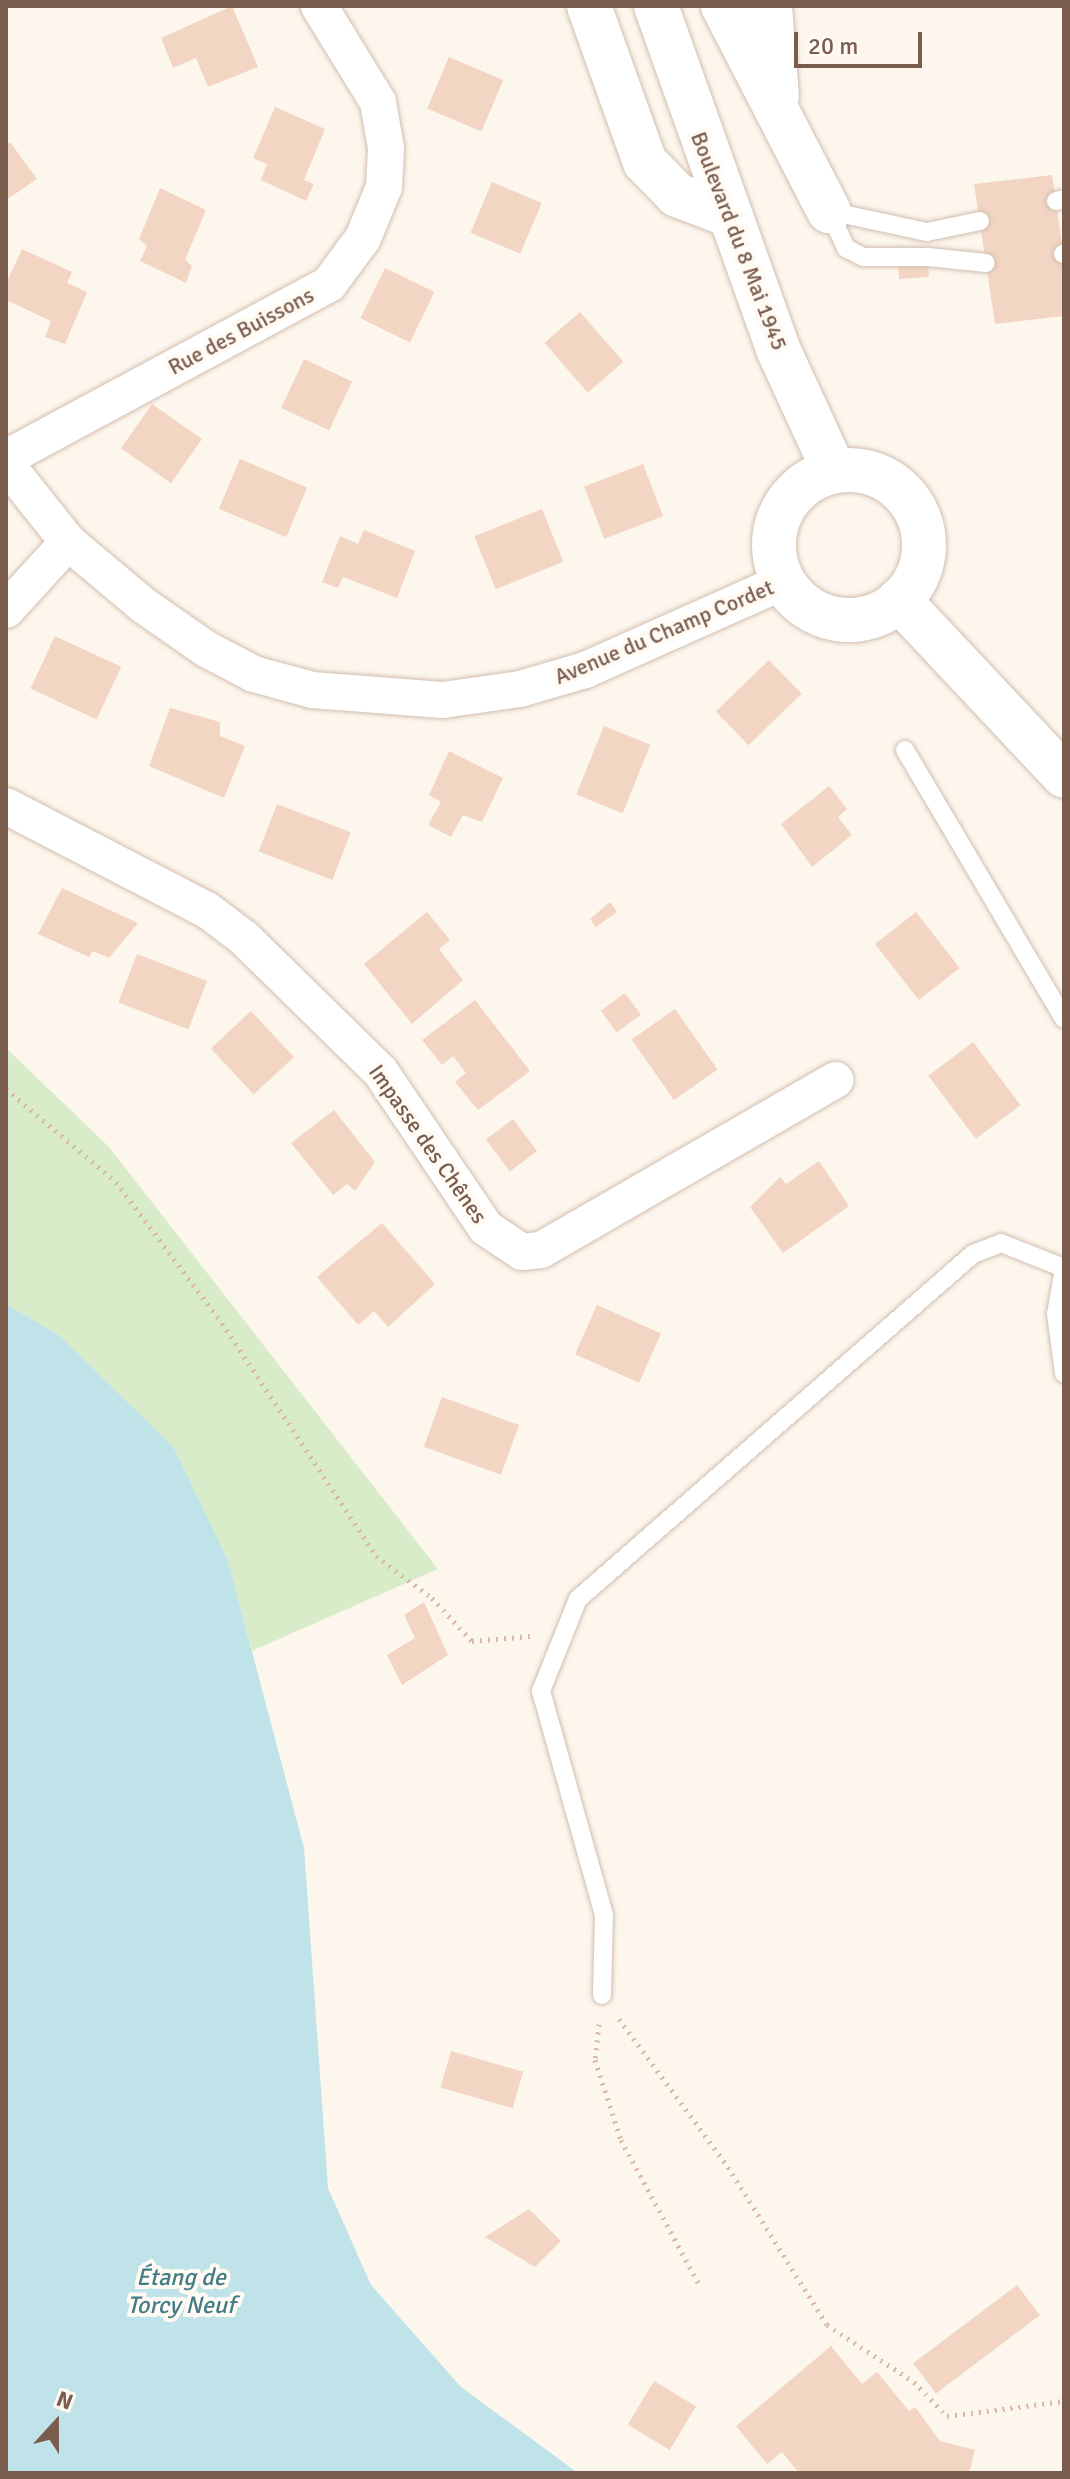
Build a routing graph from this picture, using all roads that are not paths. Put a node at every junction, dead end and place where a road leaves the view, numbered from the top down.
1 (319, 6) edge
2 (589, 6) edge
3 (656, 6) edge
4 (723, 6) edge
5 (770, 6) edge
6 (778, 106) junction
7 (829, 211) junction
8 (729, 215) junction
9 (980, 221) dead end
10 (986, 263) dead end
11 (6, 461) edge
12 (834, 471) junction
13 (68, 542) junction
14 (783, 582) junction
15 (899, 600) junction
16 (6, 610) edge
17 (905, 750) dead end
18 (1064, 776) edge
19 (6, 806) edge
20 (1064, 1019) edge
21 (835, 1080) dead end
22 (1064, 1268) edge
23 (1064, 1373) edge
24 (602, 1995) road end

1 - 11 street, Rue des Buissons
2 - 8 street
3 - 8 street, Boulevard du 8 Mai 1945
4 - 6 street
5 - 6 street
6 - 7 street
7 - 9 lane
7 - 10 lane
8 - 12 street, Boulevard du 8 Mai 1945
11 - 13 street, Avenue du Champ Cordet
12 - 14 street
12 - 15 street
13 - 14 street, Avenue du Champ Cordet
13 - 16 street
14 - 15 street
15 - 18 street
17 - 20 lane
19 - 21 street, Impasse des Chênes
22 - 23 lane
22 - 24 lane

